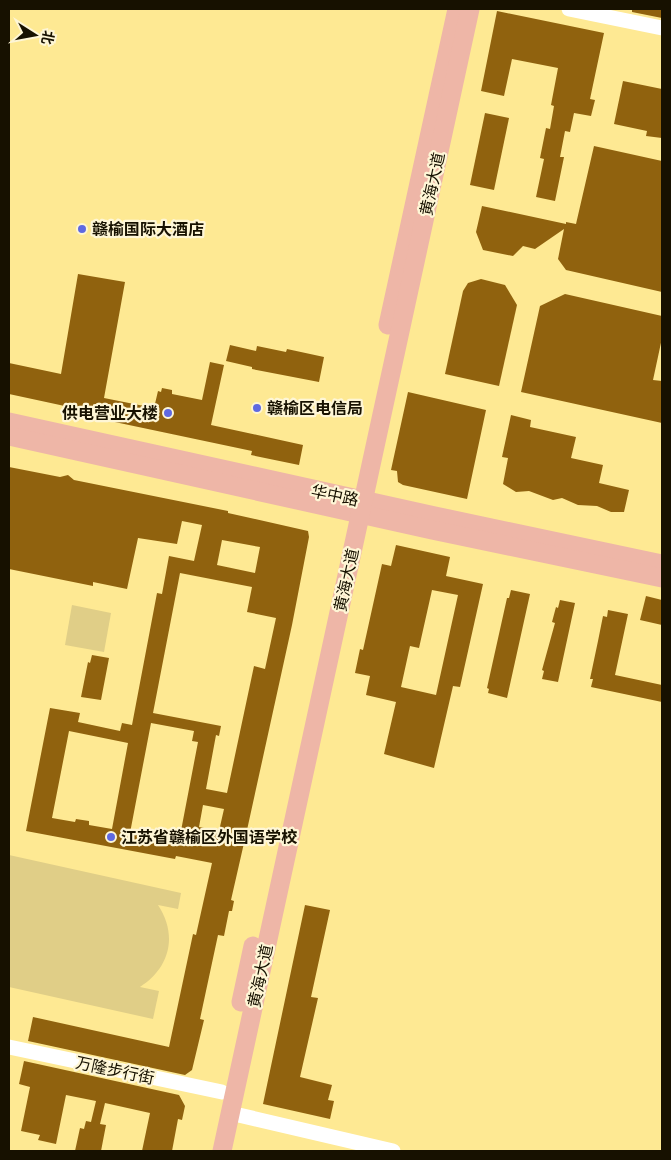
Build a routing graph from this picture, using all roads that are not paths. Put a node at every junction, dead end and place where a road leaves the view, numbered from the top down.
1 (457, 9) edge
2 (470, 9) edge
3 (569, 9) edge
4 (662, 28) edge
5 (9, 422) edge
6 (9, 436) edge
7 (355, 506) junction
8 (662, 564) edge
9 (662, 578) edge
10 (9, 1047) edge
11 (222, 1092) junction
12 (230, 1113) junction
13 (209, 1151) edge
14 (222, 1151) edge
15 (393, 1151) edge

1 - 7 main road, 黄海大道
2 - 7 main road, 黄海大道
3 - 4 street
5 - 7 main road, 华中路
6 - 7 main road, 华中路
7 - 8 main road, 华中路
7 - 9 main road, 华中路
7 - 11 main road, 黄海大道
7 - 12 main road, 黄海大道
10 - 11 street, 万隆步行街
11 - 13 main road, 黄海大道
12 - 14 main road, 黄海大道
12 - 15 street

